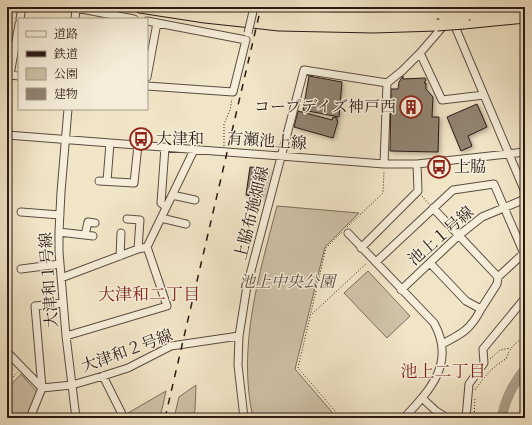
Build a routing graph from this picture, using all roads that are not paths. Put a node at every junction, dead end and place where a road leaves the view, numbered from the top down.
1 (22, 7) edge
2 (140, 7) edge
3 (195, 7) edge
4 (254, 7) edge
5 (453, 7) edge
6 (74, 8) edge
7 (525, 9) edge
8 (525, 17) edge
9 (20, 18) edge
10 (75, 18) edge
11 (129, 18) edge
12 (467, 18) junction
13 (444, 19) junction
14 (148, 21) edge
15 (157, 23) junction
16 (18, 30) edge
17 (247, 37) junction
18 (420, 53) junction
19 (148, 72) edge
20 (18, 76) edge
21 (387, 83) junction
22 (148, 86) edge
23 (484, 95) junction
24 (68, 110) edge
25 (7, 135) edge
26 (65, 140) junction
27 (110, 143) junction
28 (138, 145) junction
29 (165, 147) junction
30 (194, 150) junction
31 (525, 152) edge
32 (508, 153) junction
33 (280, 157) junction
34 (384, 164) junction
35 (417, 164) junction
36 (525, 192) edge
37 (172, 195) junction
38 (525, 199) edge
39 (195, 200) dead end
40 (166, 207) junction
41 (433, 208) junction
42 (504, 208) junction
43 (21, 212) dead end
44 (60, 215) junction
45 (161, 218) junction
46 (127, 219) dead end
47 (95, 222) dead end
48 (186, 224) dead end
49 (59, 232) junction
50 (345, 232) road end
51 (121, 233) dead end
52 (458, 236) junction
53 (147, 247) junction
54 (361, 248) junction
55 (138, 249) junction
56 (524, 254) edge
57 (120, 256) junction
58 (374, 260) junction
59 (430, 263) junction
60 (60, 264) junction
61 (22, 269) dead end
62 (498, 277) junction
63 (61, 278) junction
64 (401, 290) junction
65 (525, 298) edge
66 (63, 303) junction
67 (481, 309) junction
68 (66, 336) junction
69 (239, 336) junction
70 (442, 344) junction
71 (7, 352) edge
72 (103, 376) junction
73 (72, 385) junction
74 (42, 388) junction
75 (422, 398) junction
76 (30, 418) edge
77 (76, 418) edge
78 (124, 418) edge
79 (244, 418) edge
80 (404, 418) edge
81 (447, 418) edge
82 (466, 418) edge

1 - 9 street
2 - 13 highway
3 - 13 highway
4 - 17 street, bridge
5 - 13 street
6 - 10 street
6 - 11 street
7 - 12 highway
8 - 12 highway
12 - 13 highway, bridge
13 - 18 street
13 - 23 street
14 - 15 street
15 - 17 street
15 - 19 street
16 - 20 street
17 - 22 street
18 - 21 street
18 - 23 street
21 - 33 street, 上脇布施畑線
21 - 34 street
23 - 32 street
24 - 26 street, 大津和１号線
25 - 26 street, 有瀬池上線
26 - 27 street, 有瀬池上線
26 - 44 street, 大津和１号線
27 - 28 street, 有瀬池上線
27 - 28 street
28 - 29 street, 有瀬池上線
29 - 30 street, 有瀬池上線
29 - 40 street
30 - 33 street, 有瀬池上線
30 - 37 street
31 - 32 street, 有瀬池上線
32 - 35 street, 有瀬池上線
32 - 36 street
33 - 34 street, 有瀬池上線
33 - 69 street, 上脇布施畑線
34 - 35 street, 有瀬池上線
35 - 54 street
37 - 39 street
37 - 40 street
38 - 42 street, 池上１号線
40 - 45 street
41 - 42 street
41 - 52 street
41 - 58 street
42 - 52 street, 池上１号線
42 - 56 street
43 - 44 street
44 - 49 street, 大津和１号線
45 - 48 street
45 - 53 street
46 - 55 street
47 - 49 street
49 - 60 street, 大津和１号線
50 - 54 street
51 - 57 street
52 - 59 street, 池上１号線
52 - 62 street
53 - 55 street
53 - 68 street
54 - 58 street
55 - 57 street
56 - 62 street
57 - 63 street
58 - 64 street
59 - 64 street, 池上１号線
59 - 67 street
60 - 61 street
60 - 63 street, 大津和１号線
62 - 67 street
63 - 66 street, 大津和１号線
64 - 70 street
65 - 82 street
66 - 68 street, 大津和１号線
66 - 74 street
67 - 70 street
68 - 73 street, 大津和１号線
69 - 72 street, 大津和２号線
69 - 79 street, 上脇布施畑線
70 - 75 street
71 - 74 street
72 - 73 street, 大津和２号線
72 - 78 street
73 - 74 street, 大津和２号線
73 - 77 street, 大津和１号線
74 - 76 street
75 - 80 street
75 - 81 street

